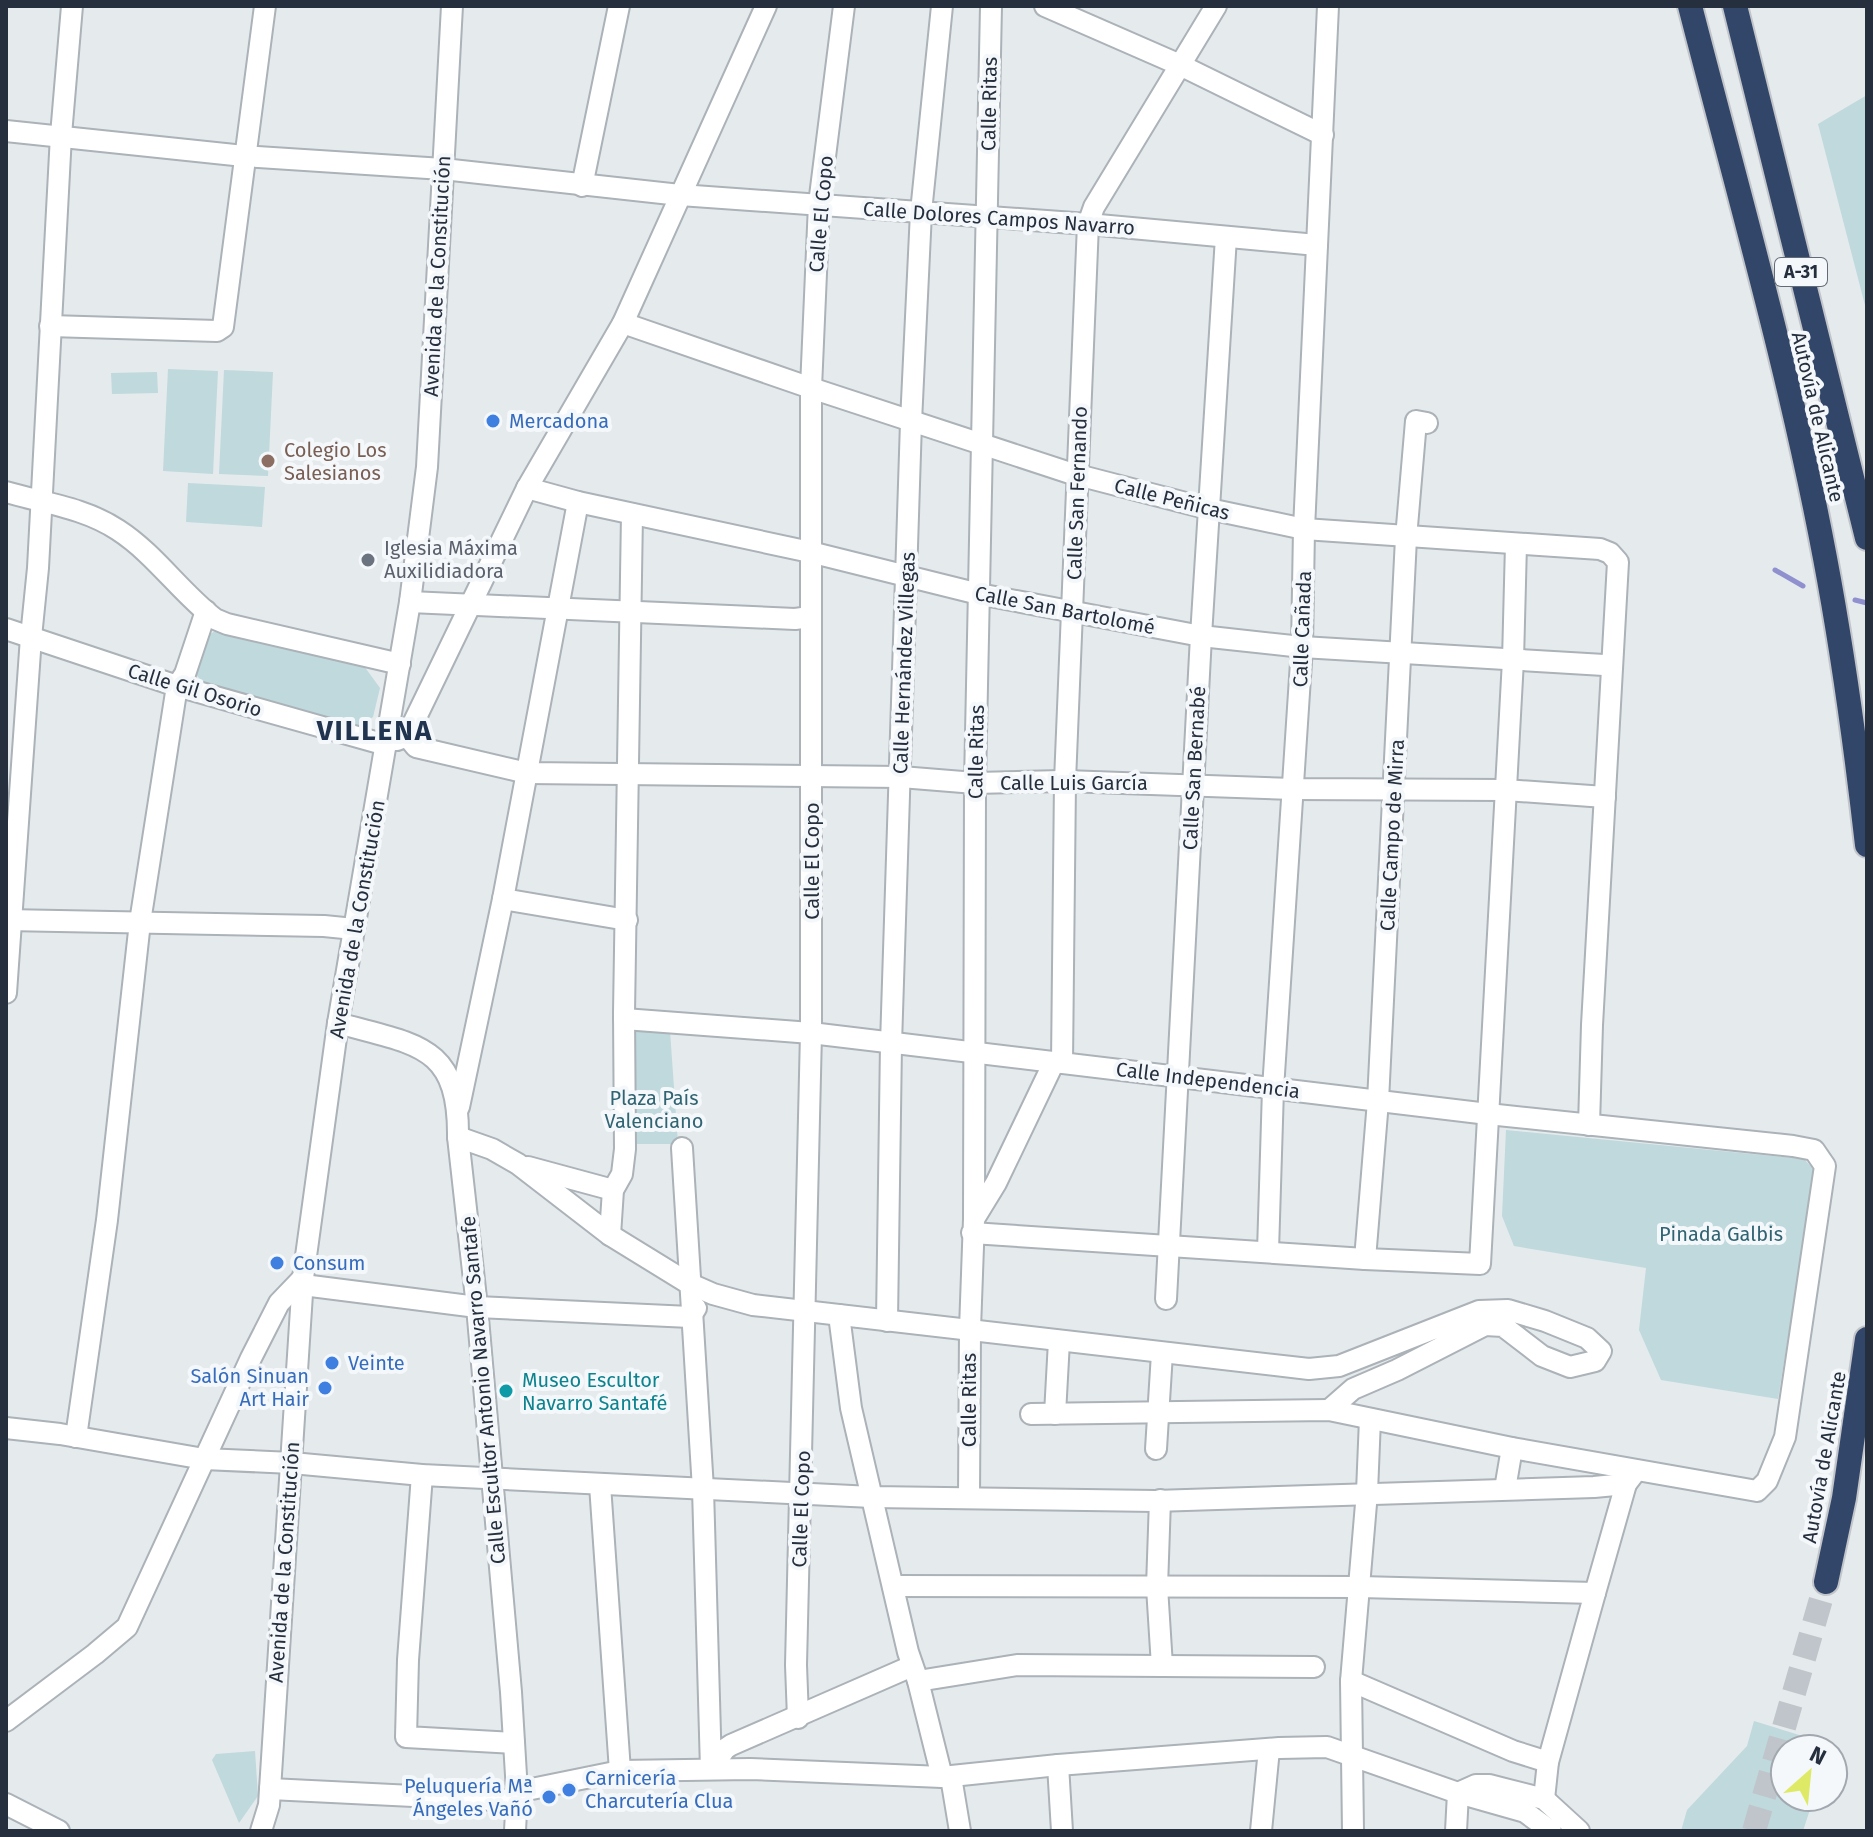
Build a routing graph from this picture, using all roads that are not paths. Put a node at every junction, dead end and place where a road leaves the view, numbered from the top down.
1 (72, 6) edge
2 (265, 6) edge
3 (452, 6) edge
4 (619, 6) edge
5 (766, 6) edge
6 (844, 6) edge
7 (942, 6) edge
8 (991, 6) edge
9 (1045, 6) edge
10 (1216, 6) edge
11 (1328, 6) edge
12 (1690, 6) edge
13 (1735, 6) edge
14 (1180, 65) junction
15 (6, 131) edge
16 (61, 135) junction
17 (1323, 135) junction
18 (244, 156) junction
19 (443, 169) junction
20 (582, 186) junction
21 (680, 195) junction
22 (819, 204) junction
23 (921, 212) junction
24 (987, 217) junction
25 (1088, 224) junction
26 (1226, 237) junction
27 (1317, 245) junction
28 (623, 323) junction
29 (50, 326) junction
30 (811, 388) junction
31 (911, 422) junction
32 (1427, 423) dead end
33 (981, 445) junction
34 (1077, 475) junction
35 (527, 488) junction
36 (6, 492) edge
37 (42, 502) junction
38 (578, 502) junction
39 (1209, 509) junction
40 (632, 514) junction
41 (1304, 529) junction
42 (1406, 538) junction
43 (1867, 538) edge
44 (1516, 544) junction
45 (810, 552) junction
46 (906, 576) junction
47 (979, 594) junction
48 (410, 602) junction
49 (469, 606) junction
50 (558, 610) junction
51 (206, 611) junction
52 (1072, 611) junction
53 (632, 612) junction
54 (810, 617) junction
55 (6, 629) edge
56 (1201, 636) junction
57 (31, 637) junction
58 (1302, 647) junction
59 (1402, 653) junction
60 (1513, 660) junction
61 (1612, 662) junction
62 (400, 664) junction
63 (177, 686) junction
64 (407, 736) junction
65 (386, 745) junction
66 (527, 773) junction
67 (628, 774) junction
68 (812, 777) junction
69 (901, 777) junction
70 (1065, 781) junction
71 (975, 783) junction
72 (1194, 785) junction
73 (1294, 789) junction
74 (1395, 789) junction
75 (1505, 790) junction
76 (1605, 797) junction
77 (1867, 845) edge
78 (503, 899) junction
79 (8, 920) edge
80 (627, 920) junction
81 (140, 922) junction
82 (354, 929) junction
83 (6, 993) edge
84 (624, 1019) junction
85 (338, 1023) junction
86 (811, 1033) junction
87 (891, 1044) junction
88 (973, 1052) junction
89 (1058, 1062) junction
90 (1177, 1075) junction
91 (1273, 1089) junction
92 (1378, 1101) junction
93 (458, 1111) junction
94 (1488, 1114) junction
95 (1589, 1125) junction
96 (458, 1137) junction
97 (682, 1148) dead end
98 (518, 1164) junction
99 (613, 1190) junction
100 (973, 1226) junction
101 (610, 1235) junction
102 (1169, 1244) junction
103 (1268, 1251) junction
104 (1365, 1259) junction
105 (303, 1282) junction
106 (688, 1283) junction
107 (1166, 1299) dead end
108 (753, 1305) junction
109 (477, 1307) junction
110 (803, 1312) junction
111 (839, 1315) junction
112 (690, 1317) junction
113 (1482, 1318) junction
114 (887, 1321) junction
115 (970, 1329) junction
116 (1867, 1339) edge
117 (1059, 1341) junction
118 (1162, 1353) junction
119 (1328, 1369) junction
120 (1329, 1410) junction
121 (1158, 1412) junction
122 (1031, 1414) dead end
123 (1055, 1414) junction
124 (1370, 1419) junction
125 (6, 1428) edge
126 (76, 1437) junction
127 (1512, 1448) junction
128 (1156, 1449) dead end
129 (204, 1459) junction
130 (292, 1463) junction
131 (422, 1475) junction
132 (491, 1477) junction
133 (1631, 1478) junction
134 (600, 1485) junction
135 (703, 1489) junction
136 (1505, 1489) junction
137 (1367, 1492) junction
138 (802, 1493) junction
139 (872, 1497) junction
140 (969, 1498) junction
141 (1160, 1500) junction
142 (1826, 1582) tunnel mouth
143 (893, 1586) junction
144 (1157, 1587) junction
145 (1360, 1587) junction
146 (1590, 1592) junction
147 (1162, 1666) junction
148 (1314, 1667) dead end
149 (915, 1674) junction
150 (1351, 1681) junction
151 (798, 1718) junction
152 (6, 1721) edge
153 (514, 1743) junction
154 (1269, 1749) junction
155 (1352, 1756) junction
156 (1548, 1762) junction
157 (1058, 1765) junction
158 (711, 1769) junction
159 (620, 1771) junction
160 (946, 1777) junction
161 (270, 1789) junction
162 (1458, 1793) junction
163 (517, 1796) junction
164 (1544, 1799) junction
165 (6, 1804) edge
166 (59, 1831) edge
167 (261, 1831) edge
168 (515, 1831) edge
169 (960, 1831) edge
170 (1062, 1831) edge
171 (1261, 1831) edge
172 (1353, 1831) edge
173 (1456, 1831) edge
174 (1551, 1831) edge
175 (1579, 1831) edge

1 - 16 street
2 - 18 street
3 - 19 street, Avenida de la Constitución
4 - 20 street
5 - 21 street
6 - 22 street, Calle El Copo
7 - 23 street, Calle Hernández Villegas
8 - 24 street, Calle Ritas
9 - 14 street
10 - 14 street, Calle San Fernando
11 - 17 street, Calle Cañada
12 - 77 highway, Autovía de Alicante / A-31
13 - 43 highway, Autovía de Alicante / A-31
14 - 17 street
14 - 25 street, Calle San Fernando
15 - 16 street, Calle Dolores Campos Navarro
16 - 18 street, Calle Dolores Campos Navarro
16 - 29 street
17 - 27 street, Calle Cañada
18 - 19 street, Calle Dolores Campos Navarro
18 - 29 street
19 - 20 street, Calle Dolores Campos Navarro
19 - 48 street, Avenida de la Constitución
20 - 21 street, Calle Dolores Campos Navarro
21 - 22 street, Calle Dolores Campos Navarro
21 - 28 street
22 - 23 street, Calle Dolores Campos Navarro
22 - 30 street, Calle El Copo
23 - 24 street, Calle Dolores Campos Navarro
23 - 31 street, Calle Hernández Villegas
24 - 25 street, Calle Dolores Campos Navarro
24 - 33 street, Calle Ritas
25 - 26 street, Calle Dolores Campos Navarro
25 - 34 street, Calle San Fernando
26 - 27 street, Calle Dolores Campos Navarro
26 - 39 street, Calle San Bernabé
27 - 41 street, Calle Cañada
28 - 30 street, Calle Peñicas
28 - 35 street
29 - 37 street
30 - 31 street, Calle Peñicas
30 - 45 street, Calle El Copo
31 - 33 street, Calle Peñicas
31 - 46 street, Calle Hernández Villegas
32 - 42 street, Calle Campo de Mirra
33 - 34 street, Calle Peñicas
33 - 47 street, Calle Ritas
34 - 39 street, Calle Peñicas
34 - 52 street, Calle San Fernando
35 - 38 street, Calle San Bartolomé
35 - 49 street
36 - 37 street
37 - 51 street
37 - 57 street
38 - 40 street, Calle San Bartolomé
38 - 50 street
39 - 41 street, Calle Peñicas
39 - 56 street, Calle San Bernabé
40 - 45 street, Calle San Bartolomé
40 - 53 street
41 - 42 street, Calle Peñicas
41 - 58 street, Calle Cañada
42 - 44 street, Calle Peñicas
42 - 59 street, Calle Campo de Mirra
44 - 60 street
44 - 61 street, Calle Peñicas
45 - 46 street, Calle San Bartolomé
45 - 54 street, Calle El Copo
46 - 47 street, Calle San Bartolomé
46 - 69 street, Calle Hernández Villegas
47 - 52 street, Calle San Bartolomé
47 - 71 street, Calle Ritas
48 - 49 street
48 - 62 street, Avenida de la Constitución
49 - 50 street
49 - 64 street
50 - 53 street
50 - 66 street
51 - 62 street
51 - 63 street
52 - 56 street, Calle San Bartolomé
52 - 70 street, Calle San Fernando
53 - 54 street
53 - 67 street
54 - 68 street, Calle El Copo
55 - 57 street, Calle Gil Osorio
56 - 58 street, Calle San Bartolomé
56 - 72 street, Calle San Bernabé
57 - 63 street, Calle Gil Osorio
57 - 79 street
58 - 59 street, Calle San Bartolomé
58 - 73 street, Calle Cañada
59 - 60 street, Calle San Bartolomé
59 - 74 street, Calle Campo de Mirra
60 - 61 street, Calle San Bartolomé
60 - 75 street
61 - 76 street
62 - 65 street, Avenida de la Constitución
63 - 65 street, Calle Gil Osorio
63 - 81 street
64 - 65 street
64 - 66 street, Calle Luis García
65 - 82 street, Avenida de la Constitución
66 - 67 street, Calle Luis García
66 - 78 street
67 - 68 street, Calle Luis García
67 - 80 street
68 - 69 street, Calle Luis García
68 - 86 street, Calle El Copo
69 - 71 street, Calle Luis García
69 - 87 street, Calle Hernández Villegas
70 - 71 street, Calle Luis García
70 - 72 street, Calle Luis García
70 - 89 street, Calle San Fernando
71 - 88 street, Calle Ritas
72 - 73 street, Calle Luis García
72 - 90 street, Calle San Bernabé
73 - 74 street, Calle Luis García
73 - 91 street, Calle Cañada
74 - 75 street, Calle Luis García
74 - 92 street, Calle Campo de Mirra
75 - 76 street, Calle Luis García
75 - 94 street
76 - 95 street
78 - 80 street
78 - 93 street
79 - 81 street
79 - 83 street
80 - 84 street
81 - 82 street
81 - 126 street
82 - 85 street, Avenida de la Constitución
84 - 86 street, Calle Independencia
84 - 99 street
85 - 93 street, Calle Escultor Antonio Navarro Santafe
85 - 105 street, Avenida de la Constitución
86 - 87 street, Calle Independencia
86 - 110 street, Calle El Copo
87 - 88 street, Calle Independencia
87 - 114 street, Calle Hernández Villegas
88 - 89 street, Calle Independencia
88 - 100 street, Calle Ritas
89 - 90 street, Calle Independencia
89 - 100 street, Calle San Fernando
90 - 91 street, Calle Independencia
90 - 102 street, Calle San Bernabé
91 - 92 street, Calle Independencia
91 - 103 street, Calle Cañada
92 - 94 street, Calle Independencia
92 - 104 street, Calle Campo de Mirra
93 - 96 street, Calle Escultor Antonio Navarro Santafe
94 - 95 street, Calle Independencia
94 - 104 street
95 - 133 street, Calle Independencia
96 - 98 street
96 - 109 street, Calle Escultor Antonio Navarro Santafe
97 - 106 street
98 - 99 street
98 - 101 street
99 - 101 street
100 - 102 street
100 - 115 street, Calle Ritas
101 - 106 street
102 - 103 street
102 - 107 street, Calle San Bernabé
103 - 104 street
105 - 109 street
105 - 129 street
105 - 130 street, Avenida de la Constitución
106 - 108 street
106 - 112 street
108 - 110 street
108 - 112 street
109 - 112 street
109 - 132 street, Calle Escultor Antonio Navarro Santafe
110 - 111 street
110 - 138 street, Calle El Copo
111 - 114 street
111 - 139 street
112 - 135 street
113 - 113 street
113 - 119 street
113 - 120 street
114 - 115 street
115 - 117 street
115 - 140 street, Calle Ritas
116 - 142 highway, Autovía de Alicante
117 - 118 street
117 - 123 street
118 - 119 street
118 - 121 street
119 - 120 street
120 - 121 street
120 - 124 street
121 - 123 street
121 - 128 street
122 - 123 street
124 - 127 street
124 - 137 street
125 - 126 street
126 - 129 street
127 - 133 street
127 - 136 street
129 - 130 street
129 - 152 street
130 - 131 street
130 - 161 street, Avenida de la Constitución
131 - 132 street
131 - 153 street
132 - 134 street
132 - 153 street, Calle Escultor Antonio Navarro Santafe
133 - 136 street
133 - 146 street
134 - 135 street
134 - 159 street
135 - 138 street
135 - 158 street
136 - 137 street
137 - 141 street
137 - 145 street
138 - 139 street
138 - 151 street, Calle El Copo
139 - 140 street
139 - 143 street
140 - 141 street
141 - 144 street
143 - 144 street
143 - 149 street
144 - 145 street
144 - 147 street
145 - 146 street
145 - 150 street
146 - 156 street
147 - 148 street
147 - 149 street
149 - 151 street
149 - 160 street
150 - 155 street
150 - 156 street
151 - 158 street
153 - 163 street, Calle Escultor Antonio Navarro Santafe
154 - 155 street
154 - 157 street
154 - 171 street
155 - 162 street
155 - 172 street
156 - 164 street
157 - 160 street
157 - 170 street
158 - 159 street
158 - 160 street
159 - 163 street
160 - 169 street
161 - 163 street
161 - 167 street, Avenida de la Constitución
162 - 164 street
162 - 173 street
162 - 174 street
163 - 168 street, Calle Escultor Antonio Navarro Santafe
164 - 175 street
165 - 166 street

